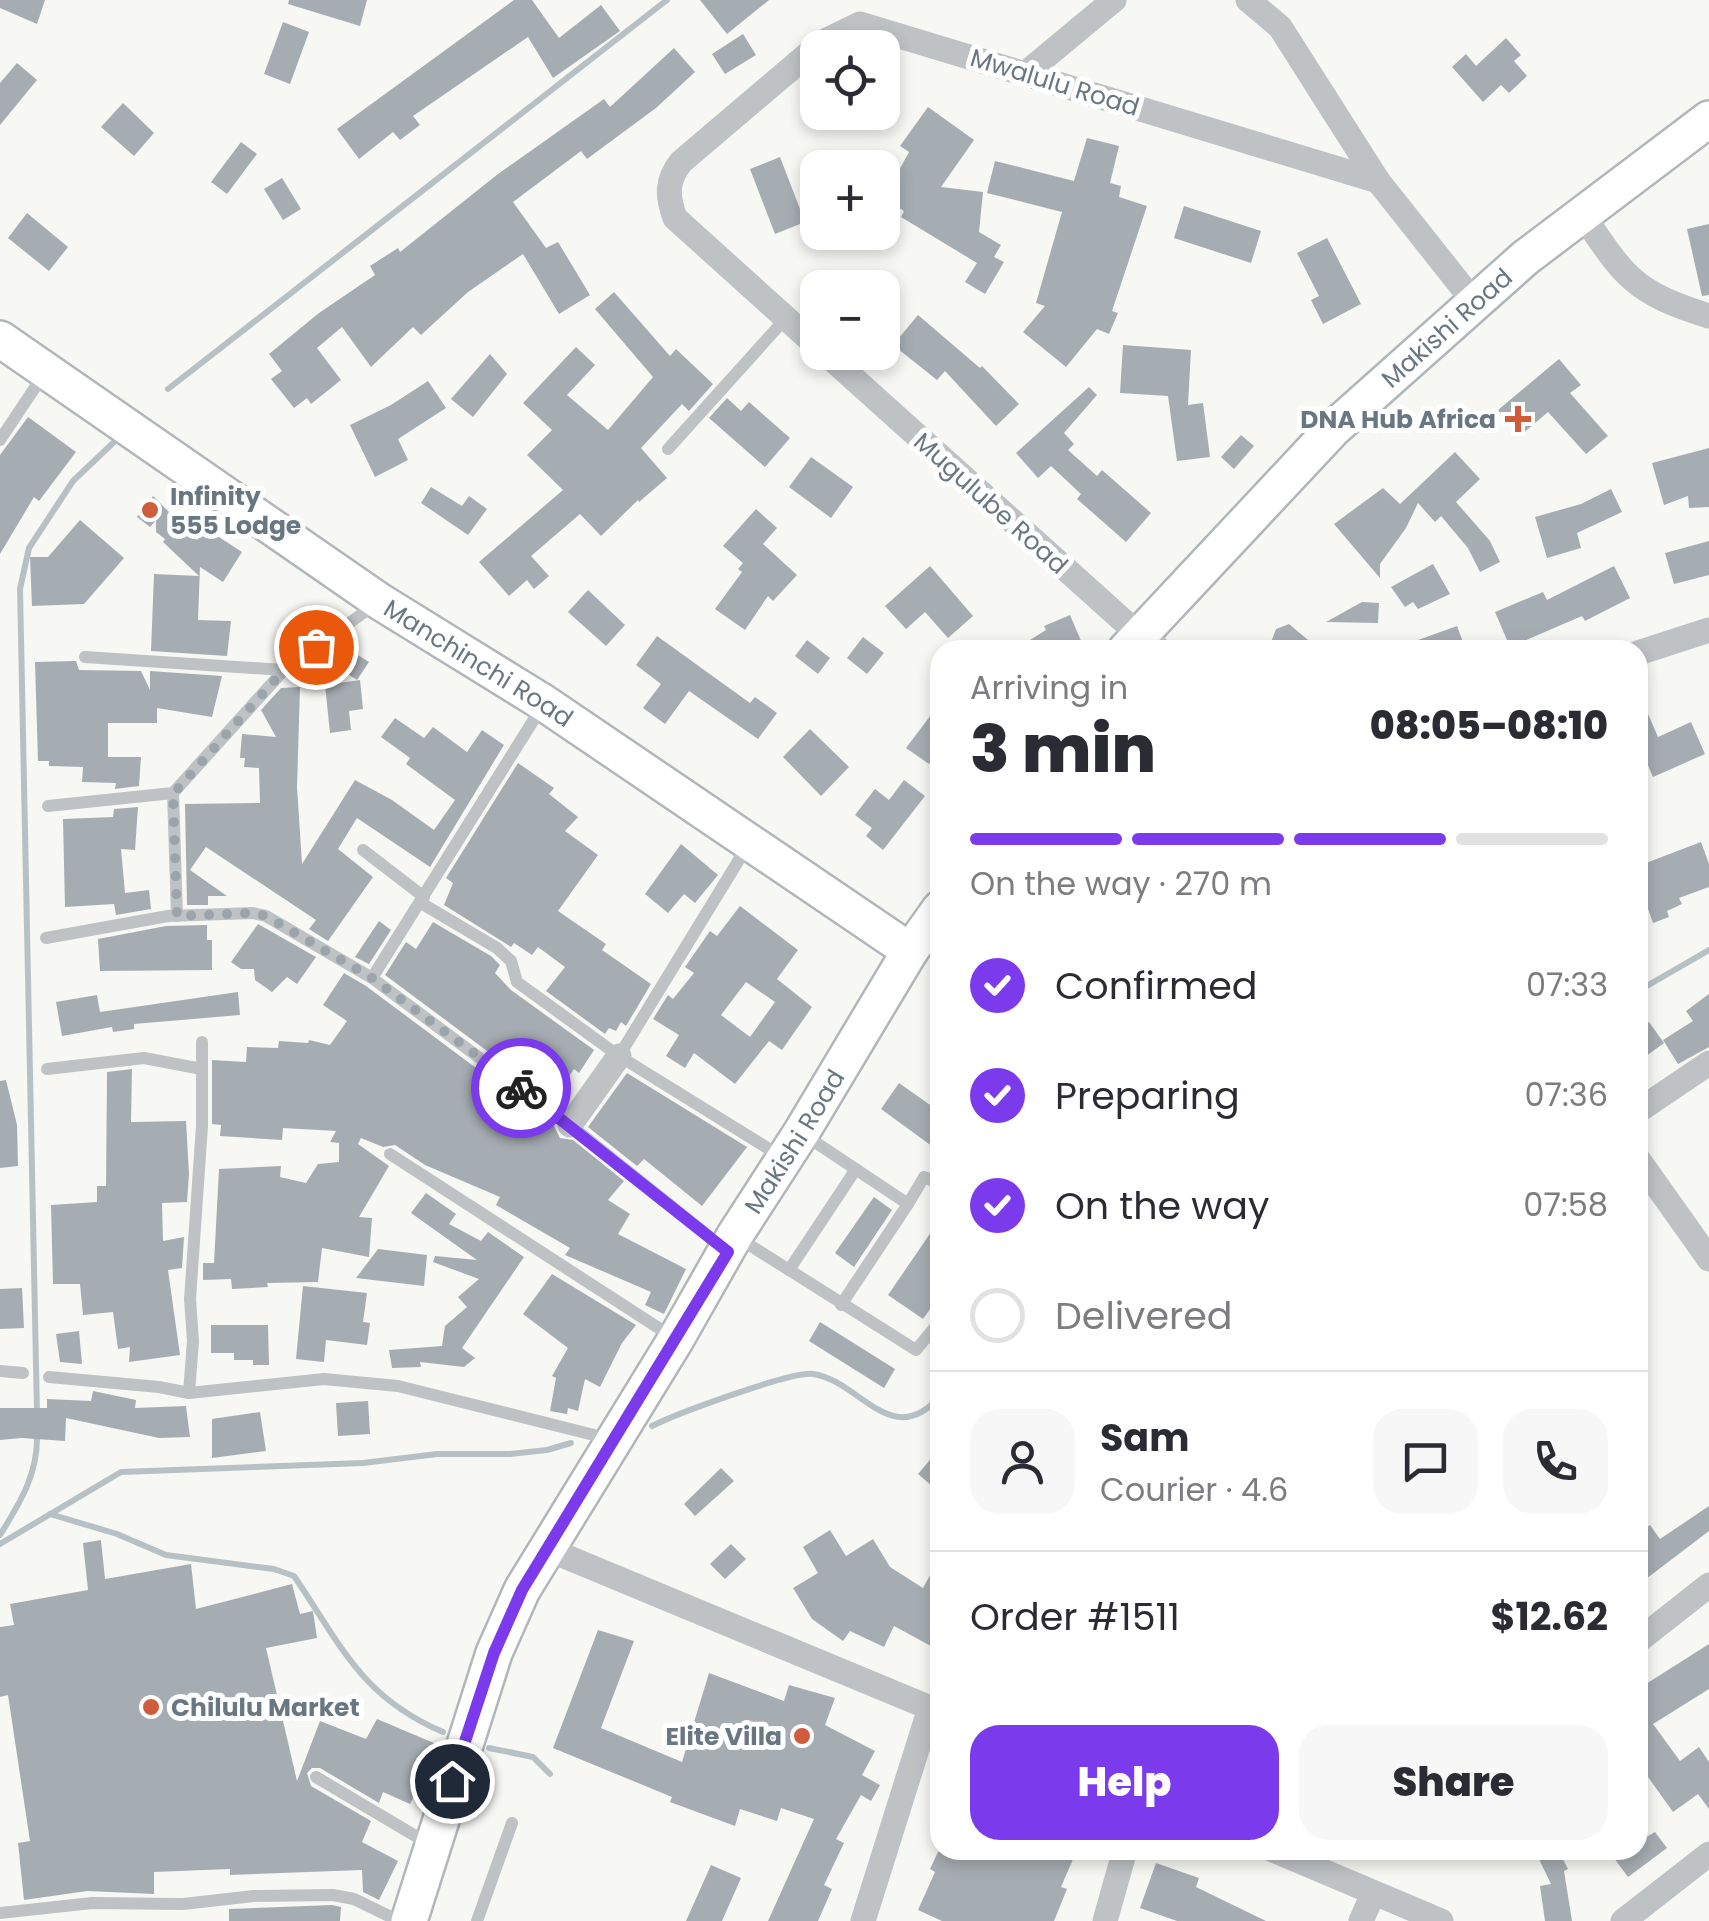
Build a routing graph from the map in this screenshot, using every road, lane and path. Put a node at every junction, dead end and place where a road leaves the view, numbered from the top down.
1 (1114, 0) edge
2 (1248, 0) edge
3 (859, 12) edge
4 (1026, 73) junction
5 (1709, 119) edge
6 (1378, 181) junction
7 (1583, 214) junction
8 (1474, 302) junction
9 (1709, 316) edge
10 (786, 318) junction
11 (800, 330) edge
12 (0, 339) edge
13 (844, 370) edge
14 (46, 372) junction
15 (0, 440) edge
16 (668, 449) dead end
17 (379, 601) junction
18 (1709, 630) edge
19 (1137, 640) edge
20 (1146, 640) edge
21 (1648, 649) edge
22 (85, 657) dead end
23 (284, 670) junction
24 (544, 703) junction
25 (173, 794) junction
26 (48, 806) dead end
27 (750, 842) junction
28 (363, 850) dead end
29 (422, 900) junction
30 (177, 916) junction
31 (930, 923) edge
32 (46, 938) dead end
33 (910, 951) junction
34 (372, 978) junction
35 (202, 1042) dead end
36 (619, 1056) junction
37 (1709, 1063) edge
38 (47, 1069) dead end
39 (202, 1069) junction
40 (1648, 1105) edge
41 (570, 1125) junction
42 (793, 1146) junction
43 (390, 1154) dead end
44 (856, 1170) junction
45 (1648, 1173) edge
46 (930, 1180) edge
47 (908, 1204) junction
48 (731, 1244) junction
49 (1709, 1259) edge
50 (789, 1270) junction
51 (841, 1304) junction
52 (930, 1334) edge
53 (676, 1339) junction
54 (0, 1371) edge
55 (23, 1373) dead end
56 (48, 1377) dead end
57 (189, 1394) junction
58 (612, 1440) junction
59 (545, 1548) junction
60 (1709, 1585) edge
61 (1648, 1633) edge
62 (930, 1708) edge
63 (930, 1725) edge
64 (316, 1777) dead end
65 (512, 1822) dead end
66 (431, 1845) junction
67 (1709, 1854) edge
68 (1122, 1860) edge
69 (1295, 1860) edge
70 (1372, 1894) junction
71 (182, 1904) junction
72 (0, 1913) edge
73 (182, 1921) edge
74 (399, 1921) edge
75 (410, 1921) edge
76 (477, 1921) edge
77 (863, 1921) edge
78 (1104, 1921) edge
79 (1361, 1921) edge
80 (1440, 1921) edge
81 (1623, 1921) edge

1 - 4 street
2 - 6 street
3 - 4 street, Mwalulu Road
3 - 10 street, Mwalulu Road
4 - 6 street, Mwalulu Road
5 - 7 main road, Makishi Road
6 - 8 street
7 - 8 main road, Makishi Road
7 - 9 street
8 - 20 main road, Makishi Road
10 - 11 street
10 - 16 lane
12 - 14 main road, Manchinchi Road
13 - 19 street, Mugulube Road
14 - 15 lane
14 - 17 main road, Manchinchi Road
17 - 23 lane
17 - 24 main road, Manchinchi Road
18 - 21 street
22 - 23 lane
23 - 25 lane
24 - 27 main road, Manchinchi Road
24 - 29 lane
25 - 26 lane
25 - 30 lane
27 - 33 main road, Manchinchi Road
27 - 36 lane
28 - 29 lane
29 - 34 lane
29 - 36 lane
30 - 32 lane
30 - 34 lane
31 - 33 main road, Makishi Road
33 - 42 main road, Makishi Road
34 - 41 lane
35 - 39 lane
36 - 41 street
36 - 42 lane
37 - 40 street
38 - 39 lane
39 - 57 lane
41 - 48 lane
42 - 44 lane
42 - 48 main road, Makishi Road
43 - 53 lane
44 - 47 lane
44 - 50 lane
45 - 49 street
46 - 47 lane
47 - 51 lane
48 - 50 lane
48 - 53 main road, Makishi Road
50 - 51 lane
51 - 52 lane
53 - 58 main road, Makishi Road
54 - 55 lane
56 - 57 lane
57 - 58 lane
58 - 59 main road, Makishi Road
59 - 62 street
59 - 66 main road, Makishi Road
60 - 61 street
63 - 77 street
64 - 66 lane
65 - 76 lane
66 - 75 main road, Makishi Road
67 - 81 street
68 - 78 street
69 - 70 street
70 - 79 street
70 - 80 street
71 - 72 lane
71 - 73 lane
71 - 74 lane

